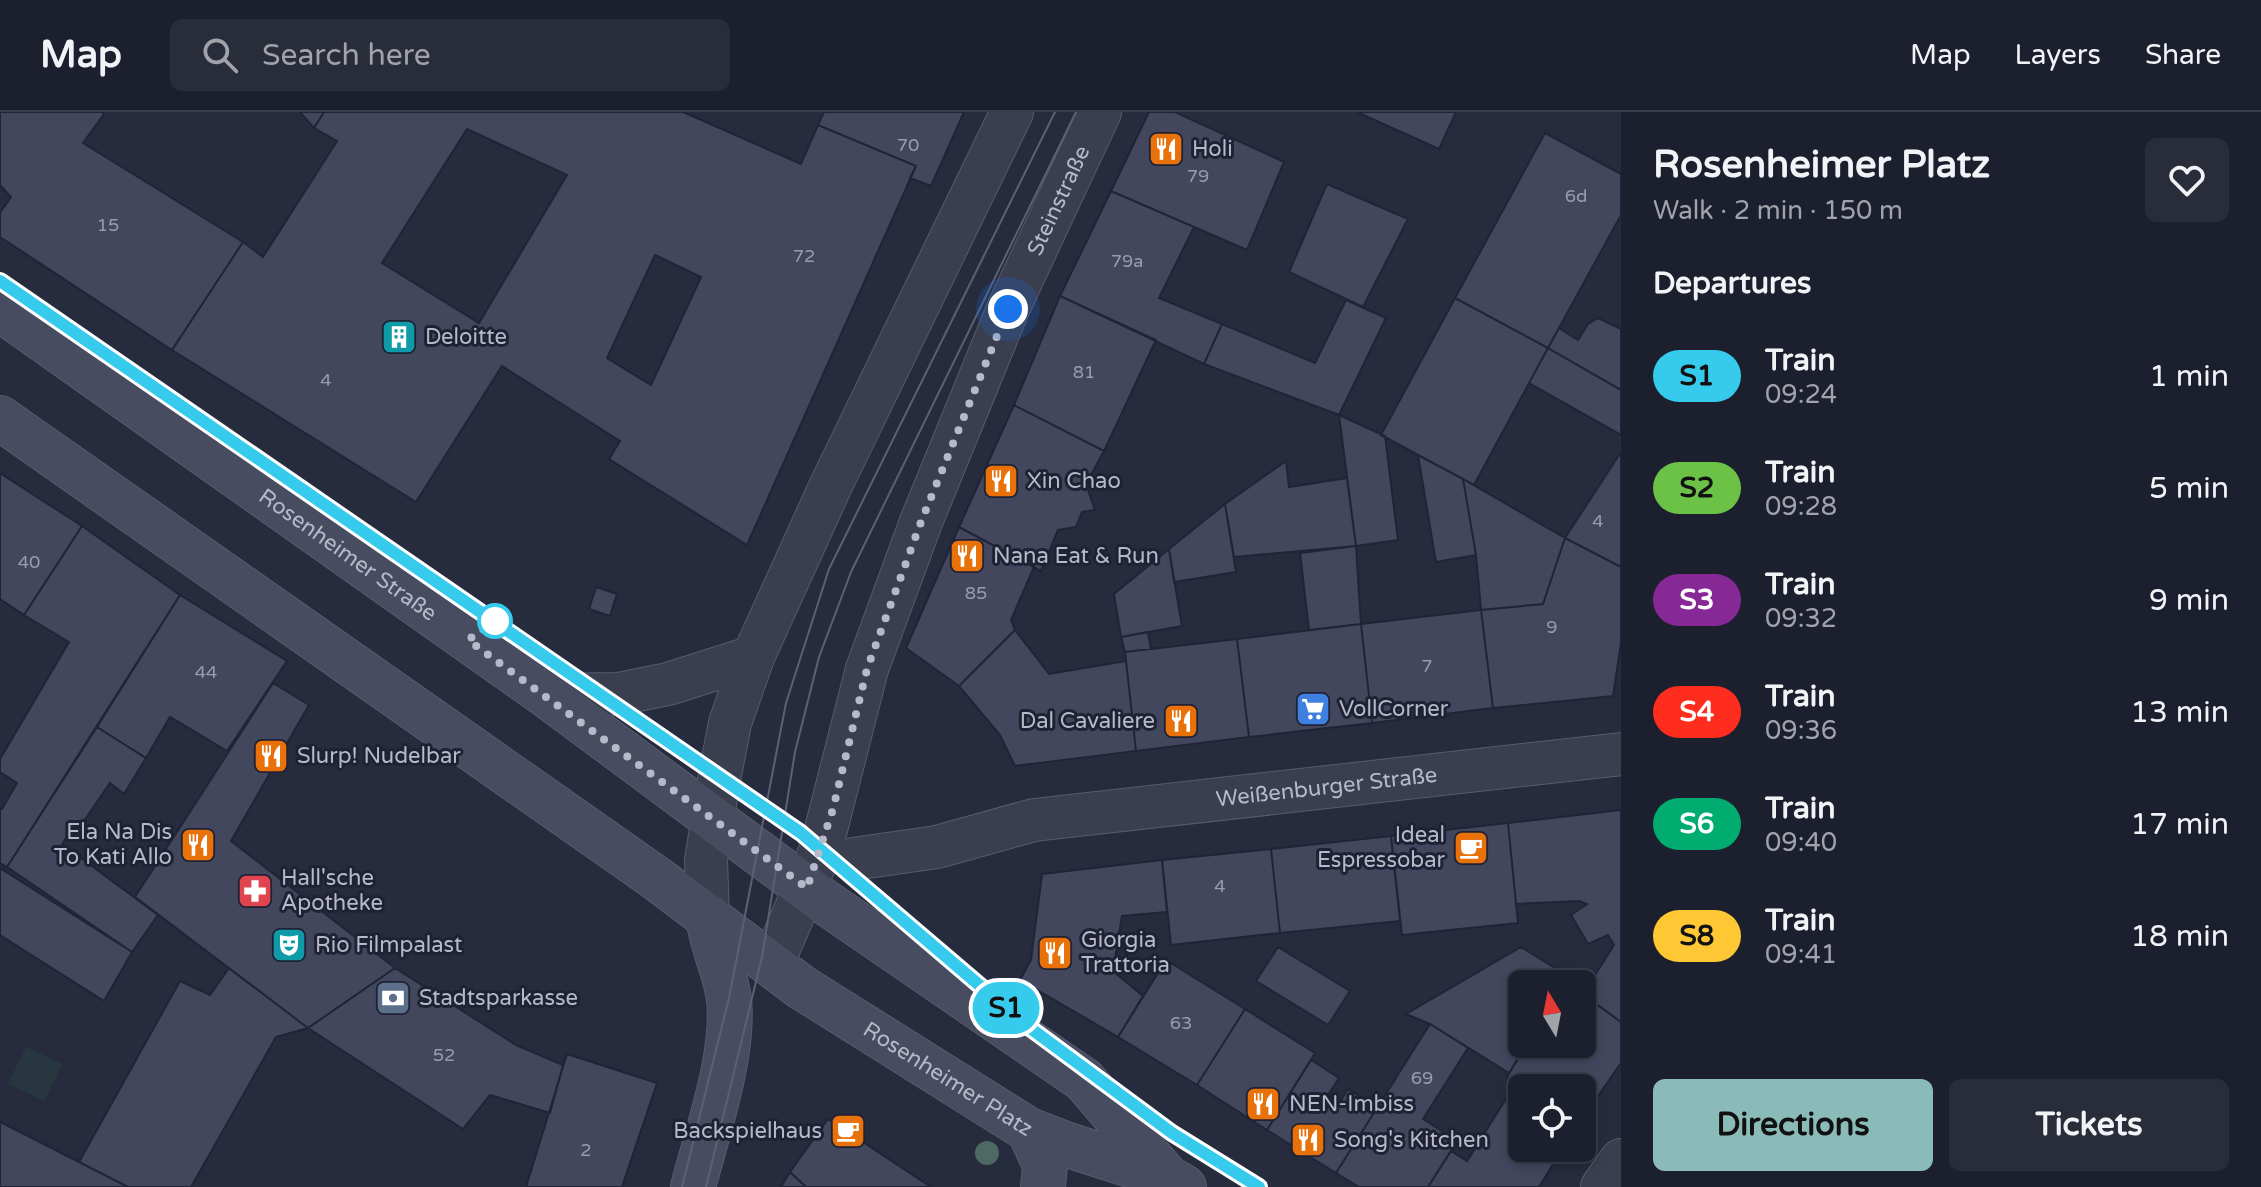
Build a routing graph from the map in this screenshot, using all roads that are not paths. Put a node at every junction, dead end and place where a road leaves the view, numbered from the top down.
1 (1012, 112) edge
2 (1100, 112) edge
3 (0, 309) edge
4 (0, 418) edge
5 (753, 657) junction
6 (546, 695) junction
7 (1621, 754) edge
8 (713, 817) junction
9 (853, 859) dead end
10 (807, 888) junction
11 (708, 916) junction
12 (772, 965) junction
13 (730, 1043) junction
14 (1029, 1130) junction
15 (1621, 1160) edge
16 (1176, 1182) edge
17 (693, 1187) edge
18 (1043, 1187) edge
19 (1602, 1187) edge

1 - 5 street
2 - 10 street, Steinstraße
3 - 6 main road, Rosenheimer Straße
4 - 11 main road
5 - 6 street
5 - 8 street
6 - 8 main road, Rosenheimer Straße
7 - 9 street, Weißenburger Straße
8 - 10 main road, Rosenheimer Straße
8 - 11 street
10 - 12 street, Steinstraße
10 - 16 main road, Rosenheimer Straße
11 - 12 main road, Rosenheimer Platz
11 - 13 main road
12 - 13 main road
12 - 14 main road, Rosenheimer Platz
13 - 17 main road
14 - 16 main road, Rosenheimer Platz
14 - 18 main road
15 - 19 street

